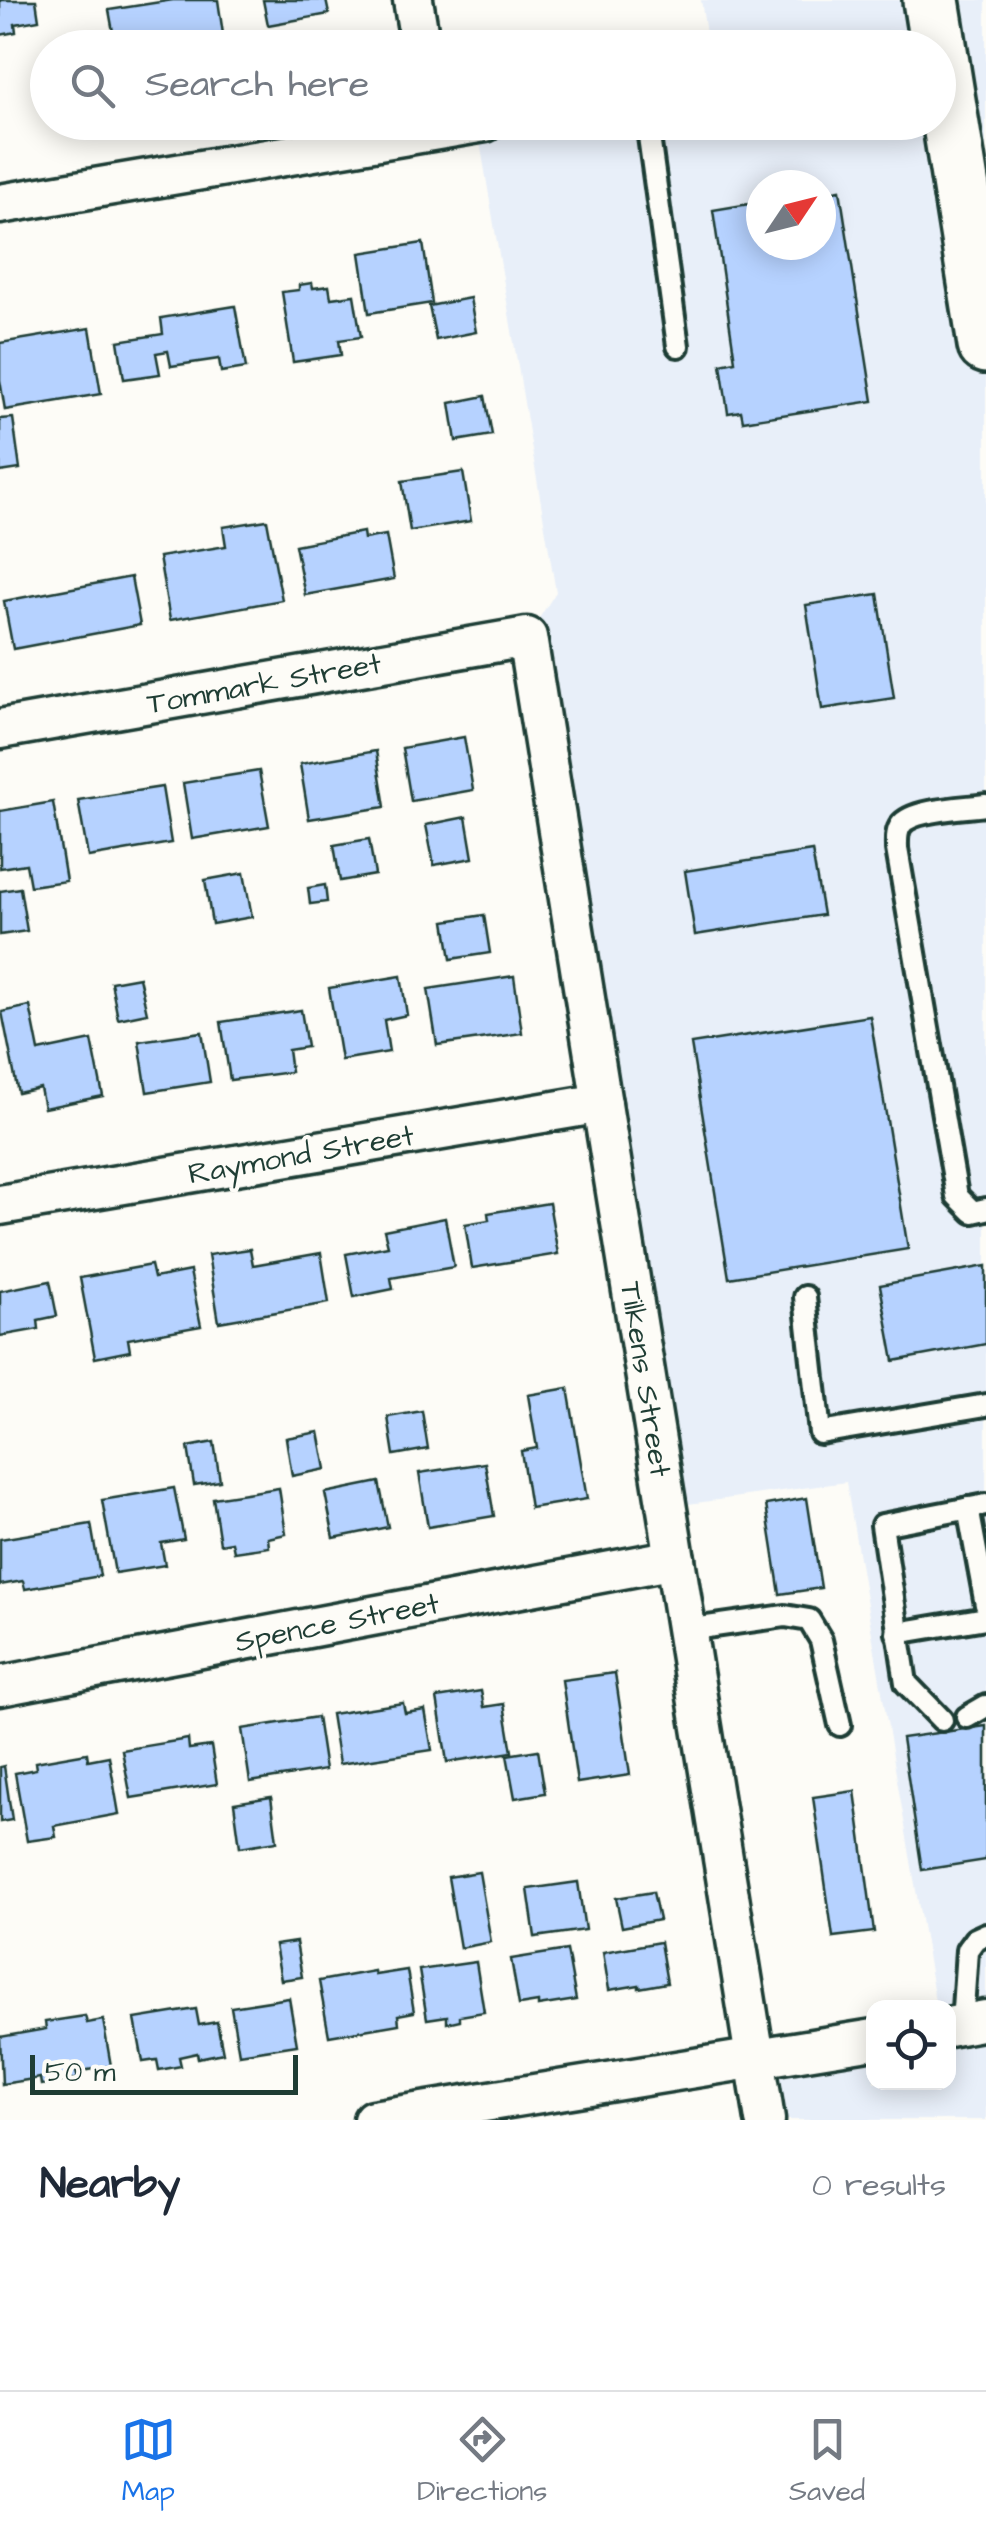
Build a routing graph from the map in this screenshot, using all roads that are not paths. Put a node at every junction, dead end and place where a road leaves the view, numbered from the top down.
1 (413, 0) edge
2 (932, 0) edge
3 (417, 30) edge
4 (936, 30) edge
5 (361, 140) edge
6 (649, 140) edge
7 (953, 140) edge
8 (0, 204) edge
9 (986, 345) edge
10 (678, 346) dead end
11 (527, 638) joint
12 (0, 730) edge
13 (986, 805) edge
14 (602, 1103) junction
15 (0, 1206) edge
16 (986, 1210) edge
17 (806, 1296) dead end
18 (986, 1405) edge
19 (977, 1506) edge
20 (675, 1559) junction
21 (986, 1604) edge
22 (986, 1618) edge
23 (686, 1630) junction
24 (897, 1633) junction
25 (0, 1686) edge
26 (986, 1706) edge
27 (967, 1717) dead end
28 (942, 1720) dead end
29 (840, 1725) dead end
30 (986, 1934) edge
31 (966, 2024) edge
32 (866, 2040) edge
33 (755, 2058) junction
34 (373, 2120) edge
35 (765, 2120) edge

1 - 3 street
2 - 4 main road
5 - 8 street
6 - 10 lane
7 - 9 main road
11 - 12 street, Tommark Street
11 - 14 street, Tilkens Street
13 - 16 lane
14 - 15 street, Raymond Street
14 - 20 street, Tilkens Street
17 - 18 lane
19 - 21 lane
19 - 24 lane
20 - 23 street, Tilkens Street
20 - 25 street, Spence Street
22 - 24 lane
23 - 29 lane
23 - 33 street, Tilkens Street
24 - 28 lane
26 - 27 lane
30 - 31 lane
32 - 33 street
33 - 34 street
33 - 35 street, Tilkens Street

